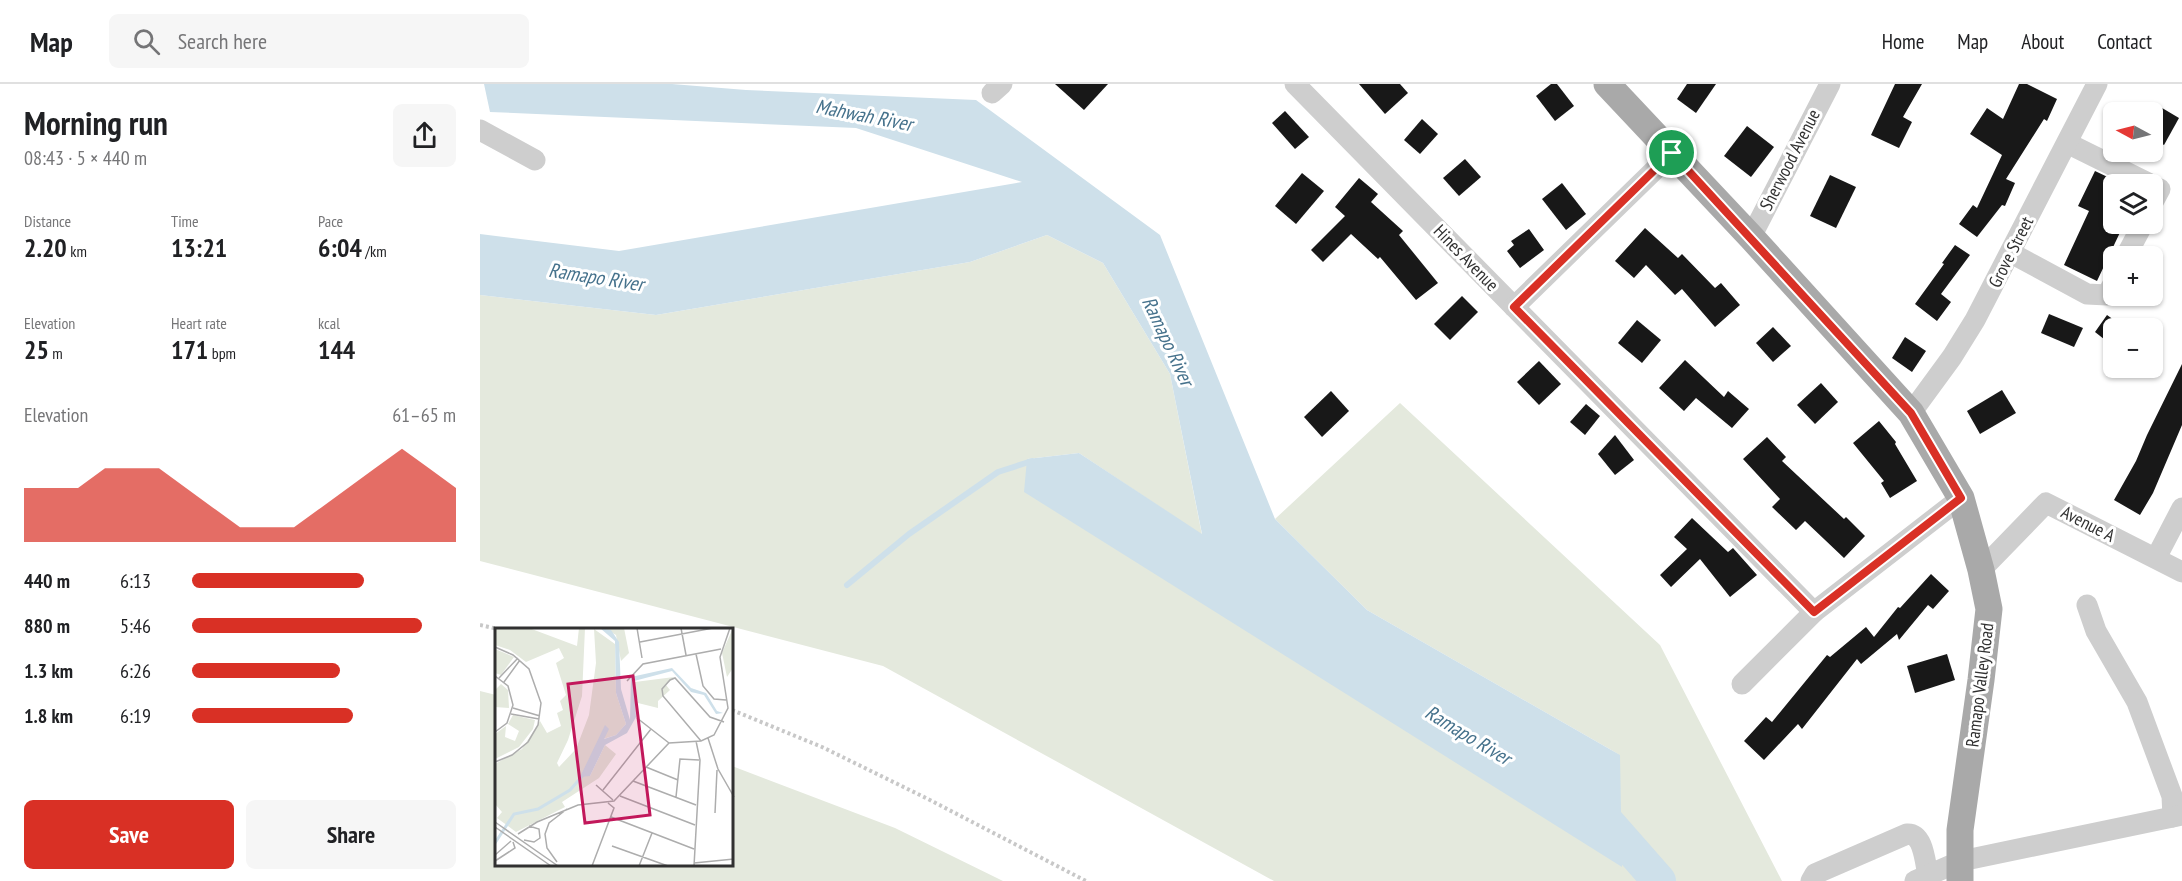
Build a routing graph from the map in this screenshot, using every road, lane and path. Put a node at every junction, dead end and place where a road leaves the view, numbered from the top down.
1 (1295, 84) edge
2 (1607, 84) edge
3 (1830, 84) edge
4 (2097, 84) edge
5 (480, 130) edge
6 (2067, 143) junction
7 (1672, 153) junction
8 (535, 160) dead end
9 (2129, 174) edge
10 (1751, 237) junction
11 (2011, 253) junction
12 (2103, 295) edge
13 (1514, 307) junction
14 (1911, 413) junction
15 (1961, 498) junction
16 (2182, 508) edge
17 (2156, 558) junction
18 (1981, 570) junction
19 (2182, 572) edge
20 (2087, 605) dead end
21 (1814, 612) junction
22 (480, 625) edge
23 (495, 628) edge
24 (1742, 684) dead end
25 (734, 711) edge
26 (2178, 816) edge
27 (1961, 871) edge
28 (1922, 878) edge
29 (1086, 881) edge
30 (1811, 881) edge

1 - 13 street, Hines Avenue
2 - 7 main road, Ramapo Valley Road
3 - 10 street, Sherwood Avenue
4 - 6 street, Grove Street
5 - 8 street
6 - 9 street
6 - 11 street, Grove Street
7 - 10 main road, Ramapo Valley Road
7 - 13 street
10 - 14 main road, Ramapo Valley Road
11 - 12 street
11 - 14 street, Grove Street
13 - 21 street, Hines Avenue
14 - 15 main road, Ramapo Valley Road
15 - 18 main road, Ramapo Valley Road
15 - 21 street
16 - 17 street
17 - 18 street, Avenue A
17 - 19 street, Avenue A
18 - 27 main road, Ramapo Valley Road
20 - 26 street
21 - 24 street
22 - 23 path
25 - 29 path
26 - 27 street
27 - 28 street
28 - 30 street

